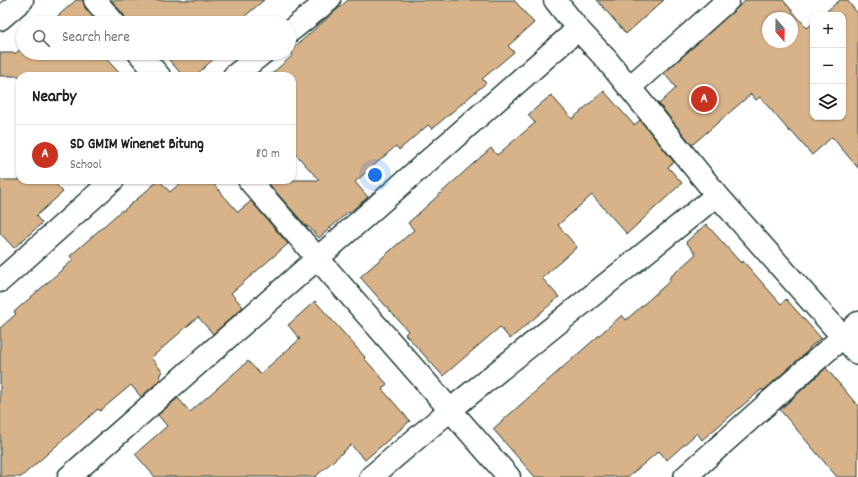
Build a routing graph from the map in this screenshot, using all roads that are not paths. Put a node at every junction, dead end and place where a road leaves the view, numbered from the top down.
1 (22, 0) edge
2 (95, 0) edge
3 (329, 0) edge
4 (555, 0) edge
5 (728, 0) edge
6 (108, 16) edge
7 (0, 19) edge
8 (296, 26) edge
9 (578, 29) junction
10 (145, 60) edge
11 (254, 60) edge
12 (156, 72) edge
13 (239, 72) edge
14 (630, 88) junction
15 (109, 184) edge
16 (253, 184) edge
17 (717, 195) junction
18 (318, 257) junction
19 (0, 281) edge
20 (850, 329) edge
21 (858, 354) edge
22 (450, 410) junction
23 (69, 477) edge
24 (371, 477) edge
25 (509, 477) edge
26 (685, 477) edge

1 - 7 street
2 - 6 street
3 - 8 street
4 - 9 street
5 - 14 street
9 - 14 street
9 - 18 street
10 - 12 street
11 - 13 street
14 - 17 street
15 - 19 street
16 - 18 street
17 - 20 street
17 - 22 street
18 - 22 street
18 - 23 street
20 - 21 street
20 - 26 street
22 - 24 street
22 - 25 street

